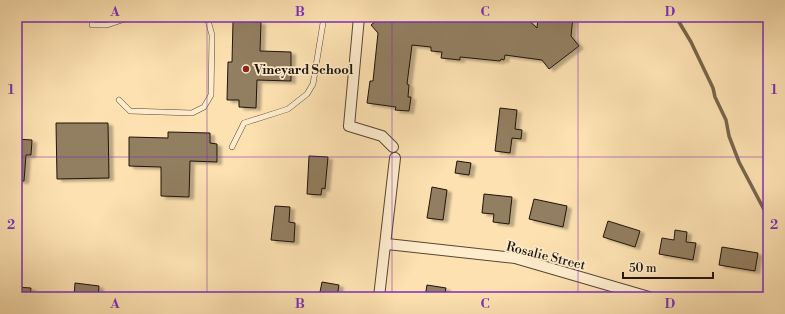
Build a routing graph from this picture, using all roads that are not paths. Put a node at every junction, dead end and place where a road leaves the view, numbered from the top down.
1 (92, 17) edge
2 (132, 17) edge
3 (207, 17) edge
4 (324, 17) edge
5 (359, 17) edge
6 (119, 100) dead end
7 (393, 146) dead end
8 (232, 147) dead end
9 (395, 158) dead end
10 (387, 244) junction
11 (379, 297) edge
12 (649, 297) edge

1 - 2 lane
3 - 6 lane
4 - 8 lane
5 - 7 street
9 - 10 street
10 - 11 street
10 - 12 street, Rosalie Street

